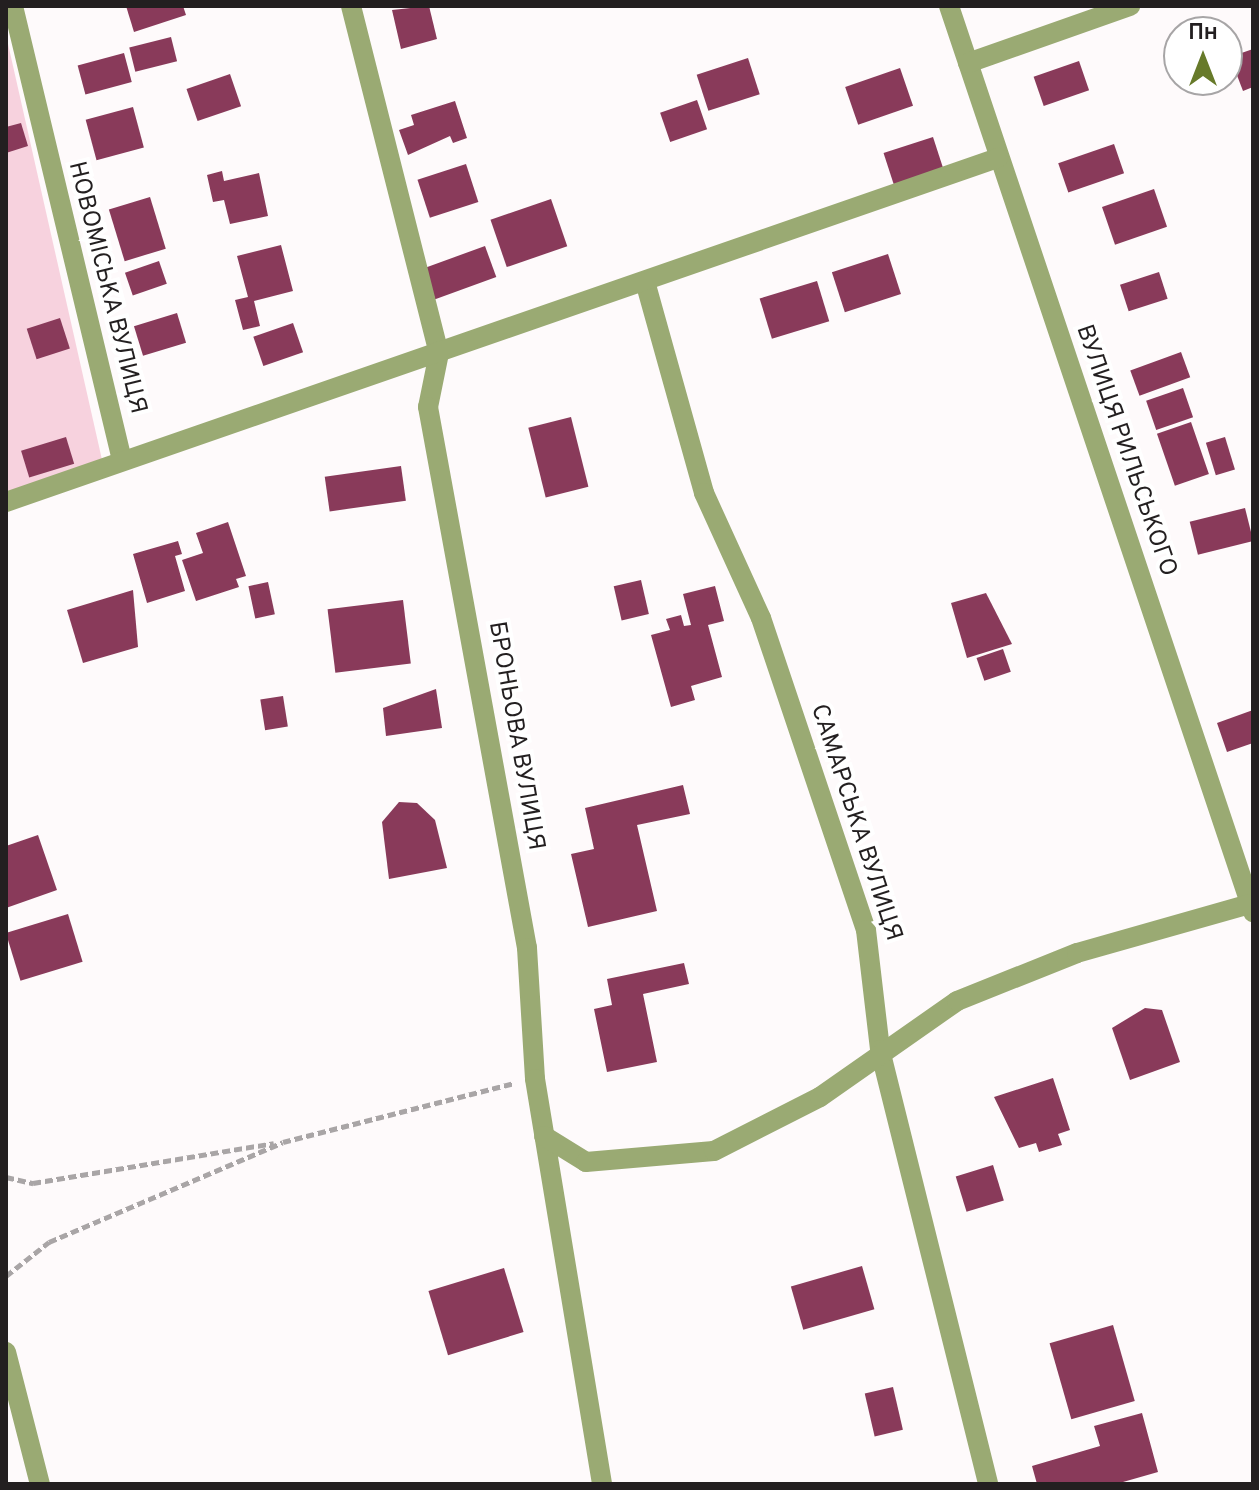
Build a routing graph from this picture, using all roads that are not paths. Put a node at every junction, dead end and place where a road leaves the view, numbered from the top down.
1 (13, 6) edge
2 (351, 6) edge
3 (949, 6) edge
4 (1130, 6) edge
5 (968, 63) junction
6 (998, 158) junction
7 (646, 285) junction
8 (439, 353) junction
9 (122, 461) junction
10 (6, 502) edge
11 (1251, 908) edge
12 (880, 1050) junction
13 (544, 1136) junction
14 (6, 1352) edge
15 (40, 1484) edge
16 (602, 1484) edge
17 (988, 1484) edge

1 - 9 street, НОВОМІСЬКА ВУЛИЦЯ
2 - 8 street, БРОНЬОВА ВУЛИЦЯ
3 - 5 street, ВУЛИЦЯ РИЛЬСЬКОГО
4 - 5 street
5 - 6 street, ВУЛИЦЯ РИЛЬСЬКОГО
6 - 7 street
6 - 11 street, ВУЛИЦЯ РИЛЬСЬКОГО
7 - 8 street
7 - 12 street, САМАРСЬКА ВУЛИЦЯ
8 - 9 street
8 - 13 street, БРОНЬОВА ВУЛИЦЯ
9 - 10 street
11 - 12 street
12 - 13 street
12 - 17 street, САМАРСЬКА ВУЛИЦЯ
13 - 16 street, БРОНЬОВА ВУЛИЦЯ
14 - 15 street

